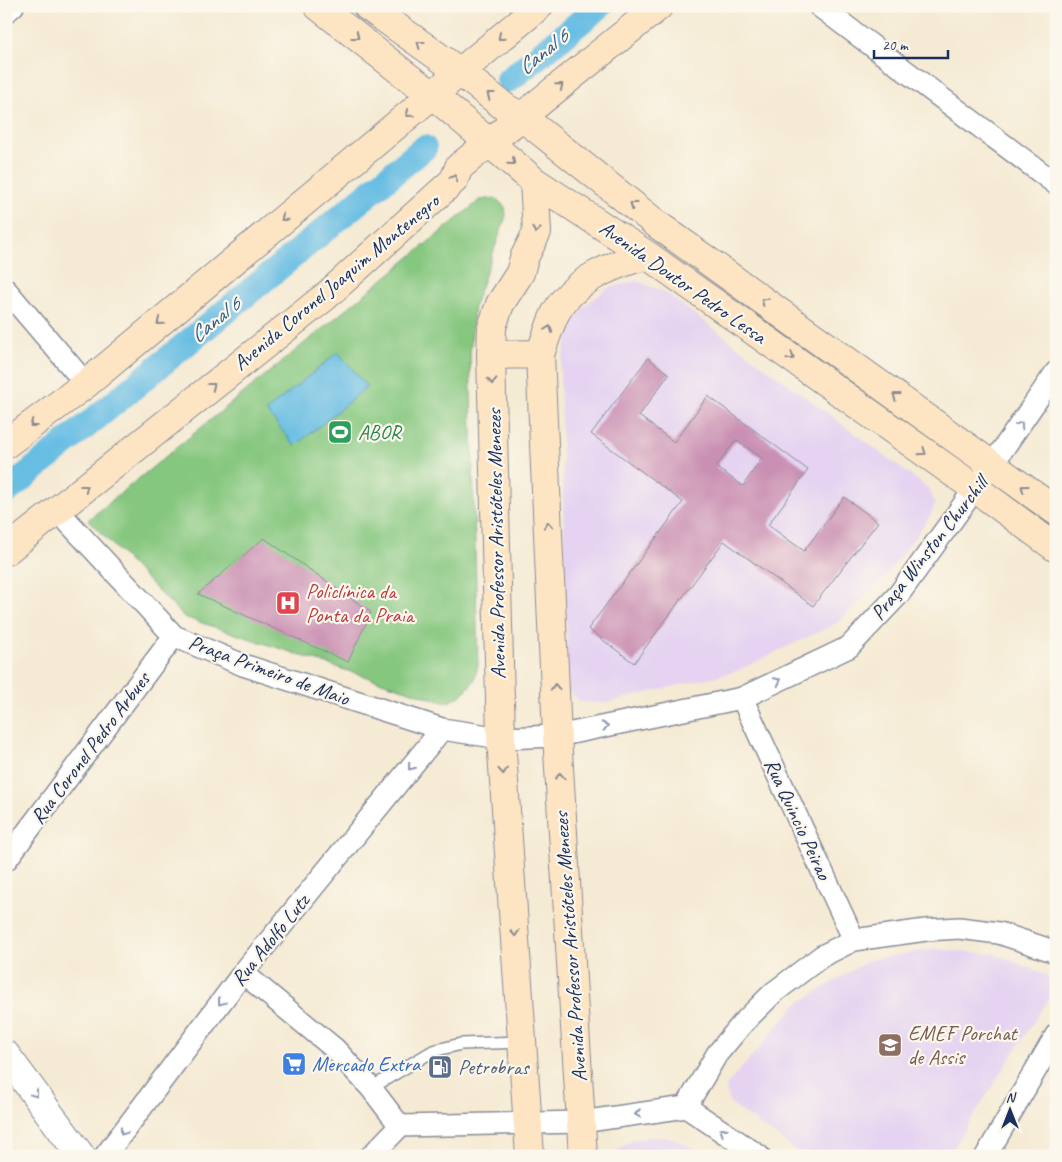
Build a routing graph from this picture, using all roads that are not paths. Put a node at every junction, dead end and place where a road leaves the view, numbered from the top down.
1 (13, 6) edge
2 (318, 6) edge
3 (367, 6) edge
4 (539, 6) edge
5 (659, 6) edge
6 (819, 6) edge
7 (6, 12) edge
8 (460, 72) junction
9 (432, 94) junction
10 (522, 117) junction
11 (490, 142) junction
12 (534, 181) junction
13 (1056, 184) edge
14 (647, 255) junction
15 (6, 290) edge
16 (540, 354) junction
17 (491, 355) junction
18 (1056, 372) edge
19 (86, 384) junction
20 (6, 444) edge
21 (992, 465) junction
22 (976, 489) junction
23 (57, 510) junction
24 (1056, 511) edge
25 (1056, 548) edge
26 (6, 551) edge
27 (174, 636) junction
28 (742, 698) junction
29 (442, 730) junction
30 (557, 736) junction
31 (501, 738) junction
32 (6, 860) edge
33 (854, 940) junction
34 (1056, 952) edge
35 (243, 973) junction
36 (1056, 1035) edge
37 (522, 1042) junction
38 (6, 1055) edge
39 (371, 1088) junction
40 (686, 1107) junction
41 (581, 1122) junction
42 (528, 1123) junction
43 (400, 1126) junction
44 (81, 1156) edge
45 (105, 1156) edge
46 (371, 1156) edge
47 (530, 1156) edge
48 (583, 1156) edge
49 (759, 1156) edge
50 (986, 1156) edge

1 - 7 street
2 -> 9 main road, Avenida Doutor Pedro Lessa
8 -> 3 main road, Avenida Doutor Pedro Lessa
4 -> 8 main road
10 -> 5 main road, Avenida Coronel Joaquim Montenegro
6 - 13 street
8 - 9 main road
10 -> 8 main road, Avenida Doutor Pedro Lessa
9 - 11 main road, Avenida Doutor Pedro Lessa
9 -> 19 main road
10 - 11 main road, Avenida Coronel Joaquim Montenegro
21 -> 10 main road, Avenida Doutor Pedro Lessa
11 -> 12 main road, Avenida Doutor Pedro Lessa
23 -> 11 main road, Avenida Coronel Joaquim Montenegro
12 - 14 main road, Avenida Doutor Pedro Lessa
12 -> 17 main road, Avenida Professor Aristóteles Menezes
16 -> 14 main road, Avenida Professor Aristóteles Menezes
14 -> 22 main road, Avenida Doutor Pedro Lessa
15 - 19 street
16 - 17 main road
30 -> 16 main road, Avenida Professor Aristóteles Menezes
17 -> 31 main road, Avenida Professor Aristóteles Menezes
21 -> 18 street, Praça Winston Churchill
19 -> 20 main road
21 - 22 street, Praça Winston Churchill
24 -> 21 main road, Avenida Doutor Pedro Lessa
22 - 25 main road, Avenida Doutor Pedro Lessa
28 -> 22 street, Praça Winston Churchill
23 - 26 main road, Avenida Coronel Joaquim Montenegro
23 - 27 street, Praça Primeiro de Maio
27 - 29 street, Praça Primeiro de Maio
27 - 32 street, Rua Coronel Pedro Arbues
30 -> 28 street, Praça Winston Churchill
28 - 33 street, Rua Quincio Peirao
29 - 31 street, Praça Primeiro de Maio
29 -> 35 street, Rua Adolfo Lutz
30 - 31 street, Praça Winston Churchill
41 -> 30 main road, Avenida Professor Aristóteles Menezes
31 -> 37 main road, Avenida Professor Aristóteles Menezes
33 - 34 street
33 - 40 street
35 - 39 street
35 -> 45 street, Rua Adolfo Lutz
36 - 50 street
37 - 39 lane
37 - 42 main road, Avenida Professor Aristóteles Menezes
38 -> 44 street
39 - 43 street
40 -> 41 street
49 -> 40 street
41 - 42 street
41 - 48 main road, Avenida Professor Aristóteles Menezes
42 - 43 street
42 - 47 main road, Avenida Professor Aristóteles Menezes
43 - 46 street

